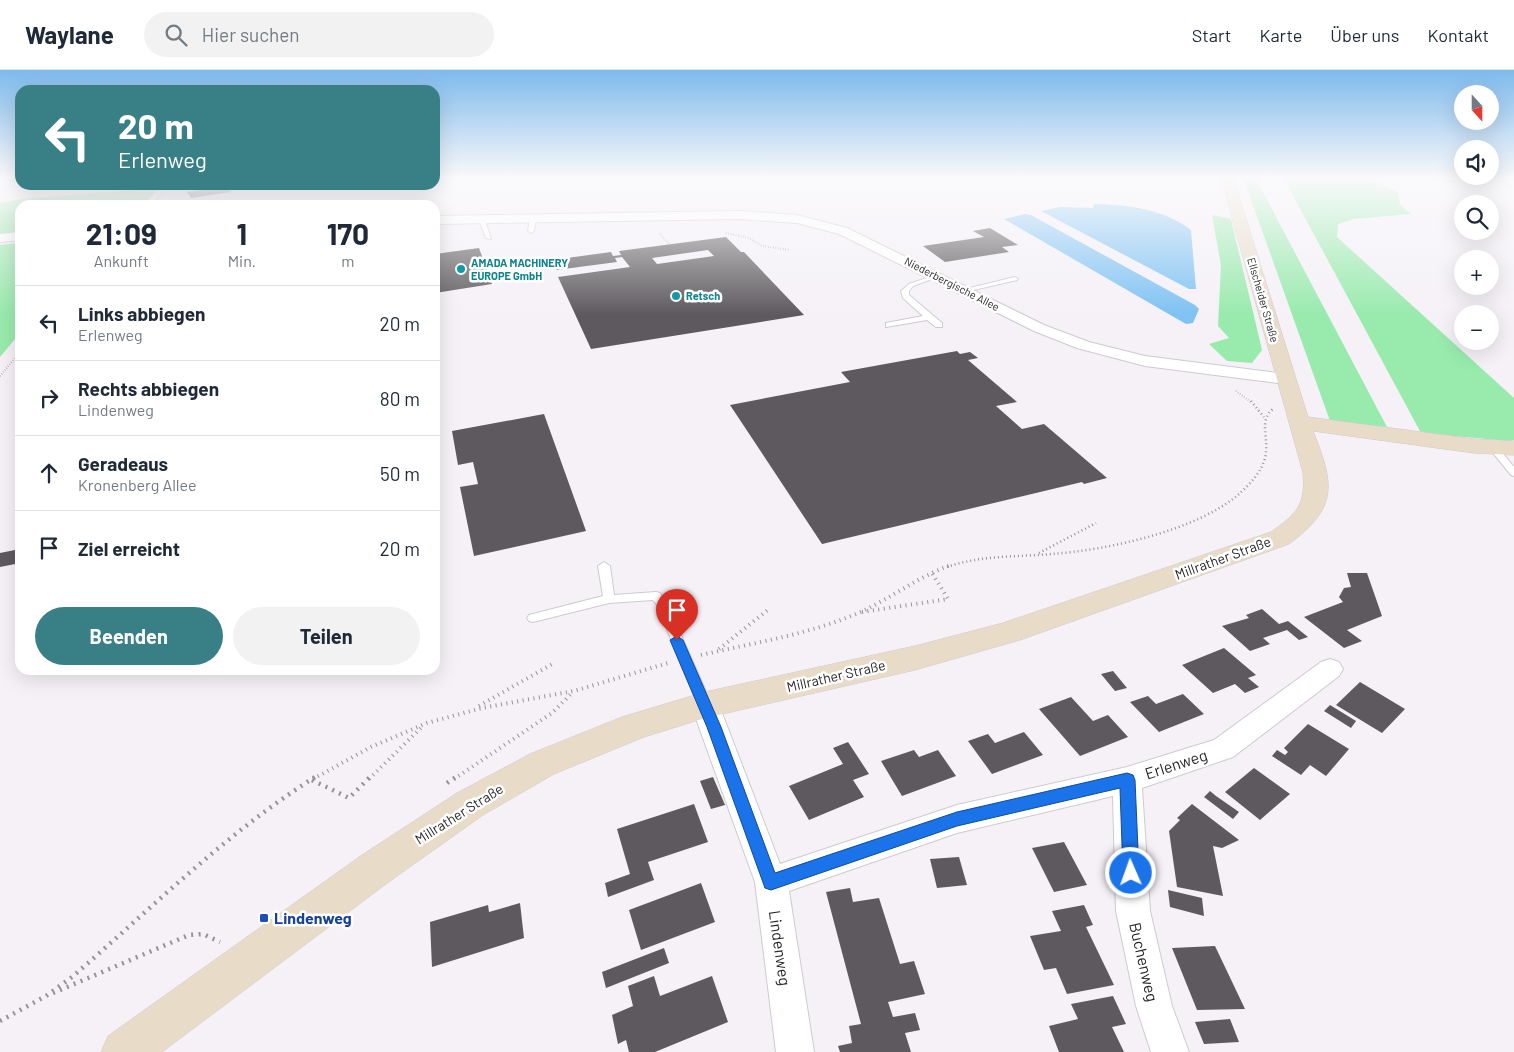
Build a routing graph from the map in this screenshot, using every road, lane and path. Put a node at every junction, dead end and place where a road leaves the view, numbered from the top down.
1 (483, 223) edge
2 (510, 223) edge
3 (577, 223) edge
4 (814, 223) edge
5 (1240, 223) edge
6 (722, 233) dead end
7 (660, 234) dead end
8 (15, 236) edge
9 (0, 238) edge
10 (489, 238) dead end
11 (669, 244) dead end
12 (790, 250) dead end
13 (937, 276) junction
14 (1015, 279) dead end
15 (965, 290) junction
16 (928, 317) junction
17 (889, 325) dead end
18 (938, 325) dead end
19 (15, 358) edge
20 (0, 376) edge
21 (1286, 380) junction
22 (1232, 389) dead end
23 (1296, 416) junction
24 (1264, 417) junction
25 (1494, 447) edge
26 (1514, 473) edge
27 (1096, 523) dead end
28 (1036, 555) junction
29 (604, 566) dead end
30 (932, 573) junction
31 (609, 599) junction
32 (769, 609) dead end
33 (858, 613) junction
34 (533, 618) dead end
35 (716, 651) junction
36 (684, 658) junction
37 (554, 662) dead end
38 (1330, 669) dead end
39 (574, 691) junction
40 (706, 705) junction
41 (477, 708) junction
42 (424, 724) junction
43 (312, 780) junction
44 (1127, 780) junction
45 (440, 790) dead end
46 (771, 882) junction
47 (222, 942) dead end
48 (46, 996) junction
49 (0, 1021) edge
50 (124, 1052) edge
51 (794, 1052) edge
52 (1170, 1052) edge

1 - 10 lane
2 - 3 street, Niederbergische Allee
4 - 13 street, Niederbergische Allee
5 - 21 main road, Ellscheider Straße
6 - 12 path
7 - 11 path
8 - 9 street
13 - 15 street, Niederbergische Allee
13 - 16 lane
14 - 15 lane
15 - 21 street, Niederbergische Allee
16 - 17 lane
16 - 18 lane
19 - 20 path
21 - 23 main road, Ellscheider Straße
22 - 24 path
23 - 24 path
23 - 25 main road
23 - 40 main road, Millrather Straße
24 - 28 path
25 - 26 lane
27 - 28 path
28 - 30 path
29 - 31 lane
30 - 33 path
30 - 33 path
31 - 34 lane
31 - 36 lane
32 - 35 path
33 - 35 path
35 - 36 path
36 - 39 path
36 - 40 lane
37 - 41 path
38 - 44 street, Erlenweg
39 - 41 path
39 - 45 path
40 - 46 street, Lindenweg
40 - 50 main road, Millrather Straße
41 - 42 path
42 - 43 path
42 - 43 path
43 - 48 path
44 - 46 street, Erlenweg
44 - 52 street, Buchenweg
46 - 51 street, Lindenweg
47 - 48 path
48 - 49 path

